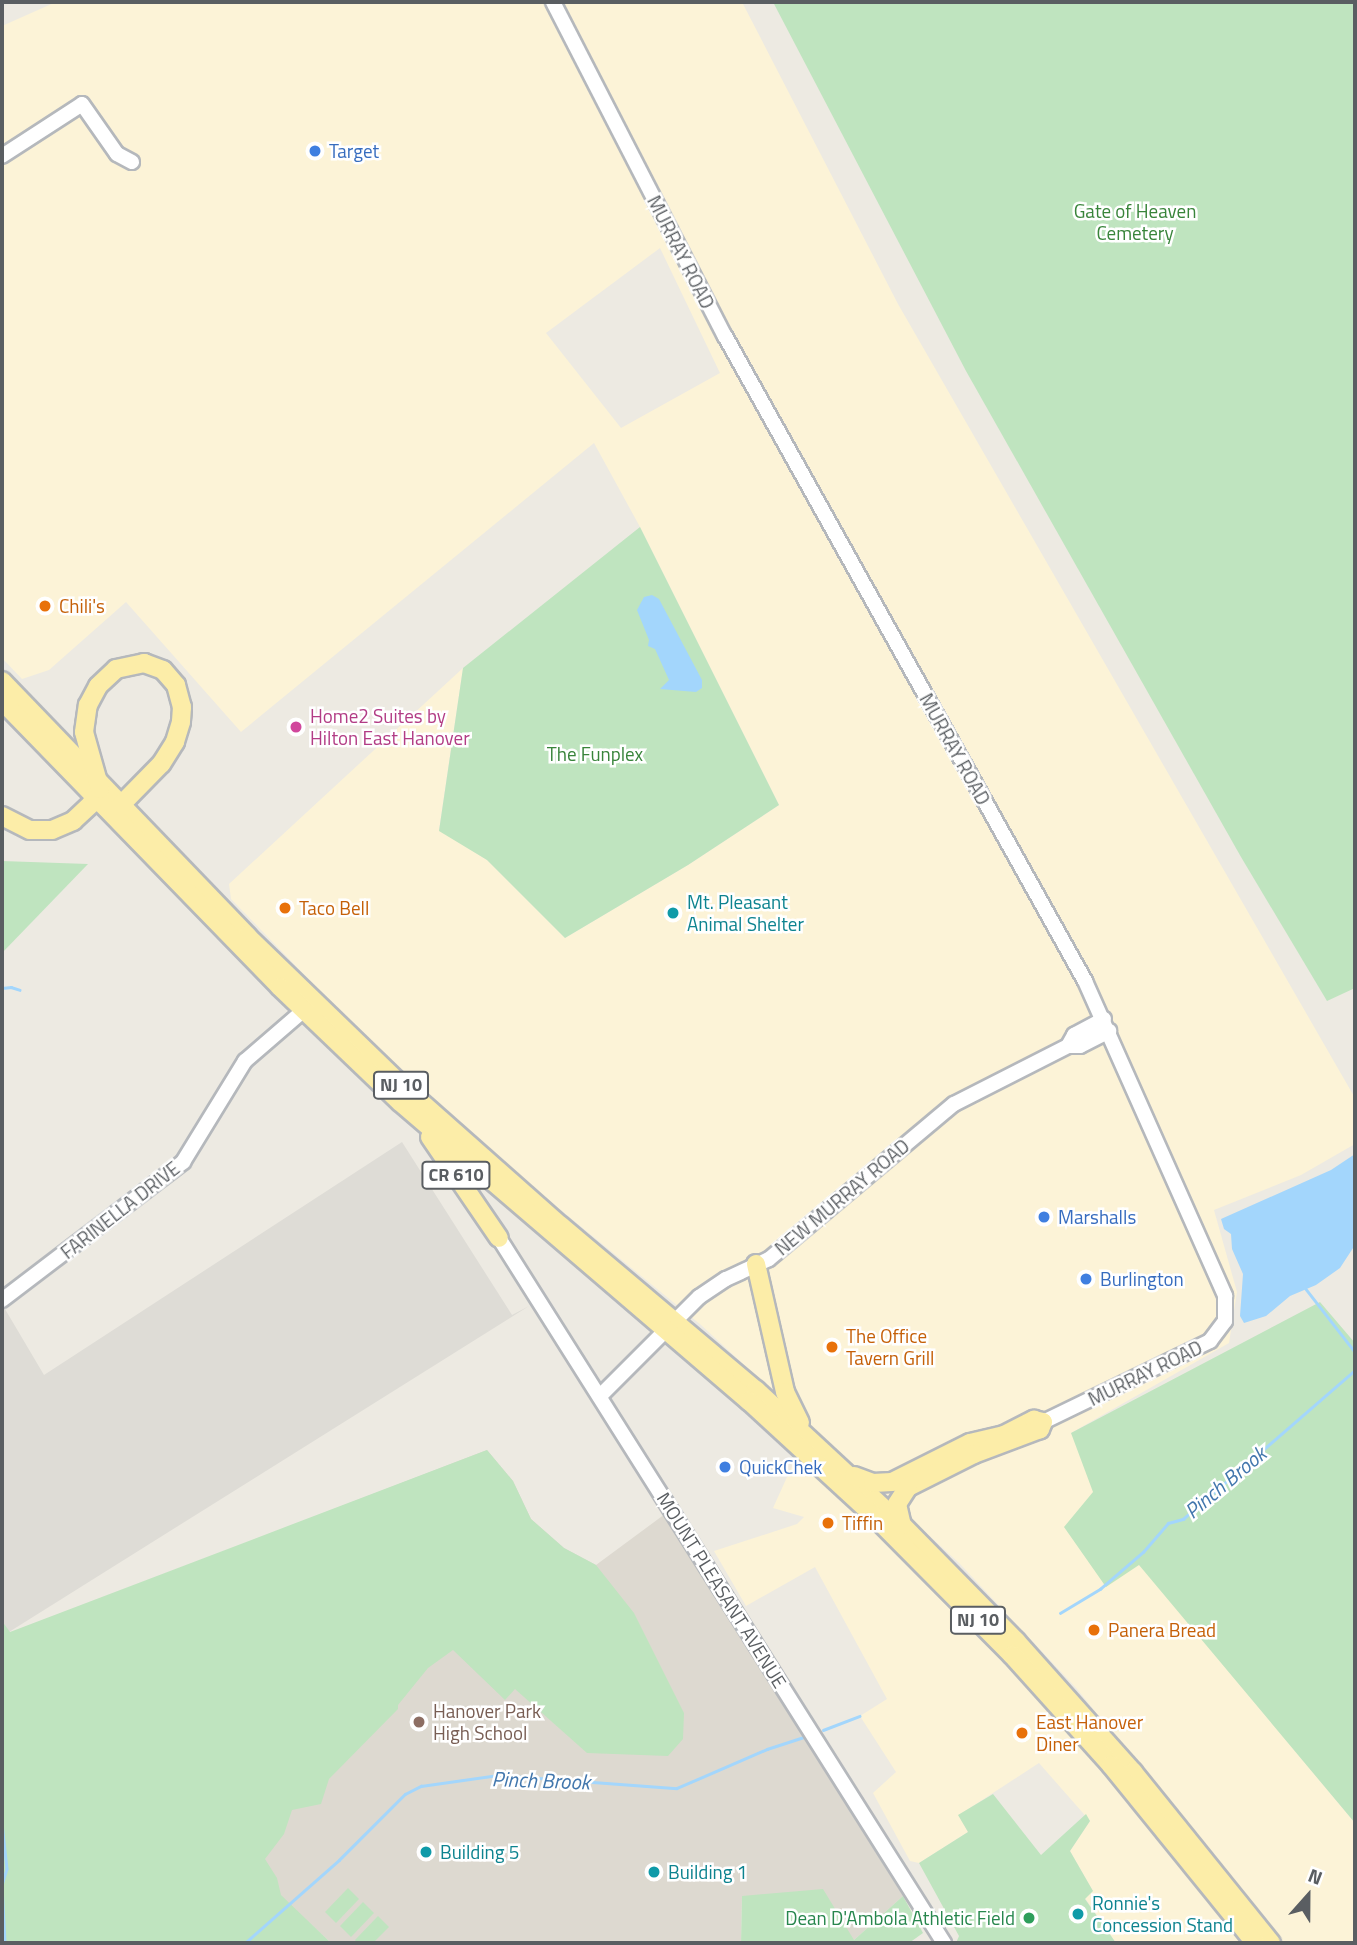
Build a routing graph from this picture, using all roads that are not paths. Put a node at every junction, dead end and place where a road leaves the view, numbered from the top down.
1 (553, 2) edge
2 (2, 156) edge
3 (132, 162) dead end
4 (2, 681) edge
5 (2, 701) edge
6 (97, 791) junction
7 (116, 809) junction
8 (2, 816) edge
9 (304, 1010) junction
10 (1106, 1025) junction
11 (412, 1112) junction
12 (499, 1238) joint
13 (757, 1264) junction
14 (2, 1300) edge
15 (670, 1326) junction
16 (600, 1396) junction
17 (1043, 1422) junction
18 (820, 1447) junction
19 (850, 1474) junction
20 (902, 1525) junction
21 (944, 1943) edge
22 (1255, 1943) edge
23 (1271, 1943) edge

1 - 10 street, MURRAY ROAD
2 - 3 street
4 - 6 main road, NJ 10
5 - 6 main road, NJ 10
6 - 7 main road, NJ 10
6 - 7 main road
6 - 8 main road
7 - 9 main road, NJ 10
7 - 15 main road, NJ 10
9 - 11 main road, NJ 10
9 - 14 street, FARINELLA DRIVE
10 - 13 street, NEW MURRAY ROAD
10 - 17 street, MURRAY ROAD
11 - 12 main road, CR 610
11 - 15 main road, NJ 10
12 - 16 street, MOUNT PLEASANT AVENUE / CR 610
13 - 15 street, NEW MURRAY ROAD
13 - 18 main road
15 - 16 street, NEW MURRAY ROAD
15 - 18 main road, NJ 10
15 - 22 main road, NJ 10
16 - 21 street, MOUNT PLEASANT AVENUE / CR 610
17 - 19 main road
17 - 20 main road
18 - 19 main road, NJ 10
19 - 20 main road, NJ 10
20 - 23 main road, NJ 10

